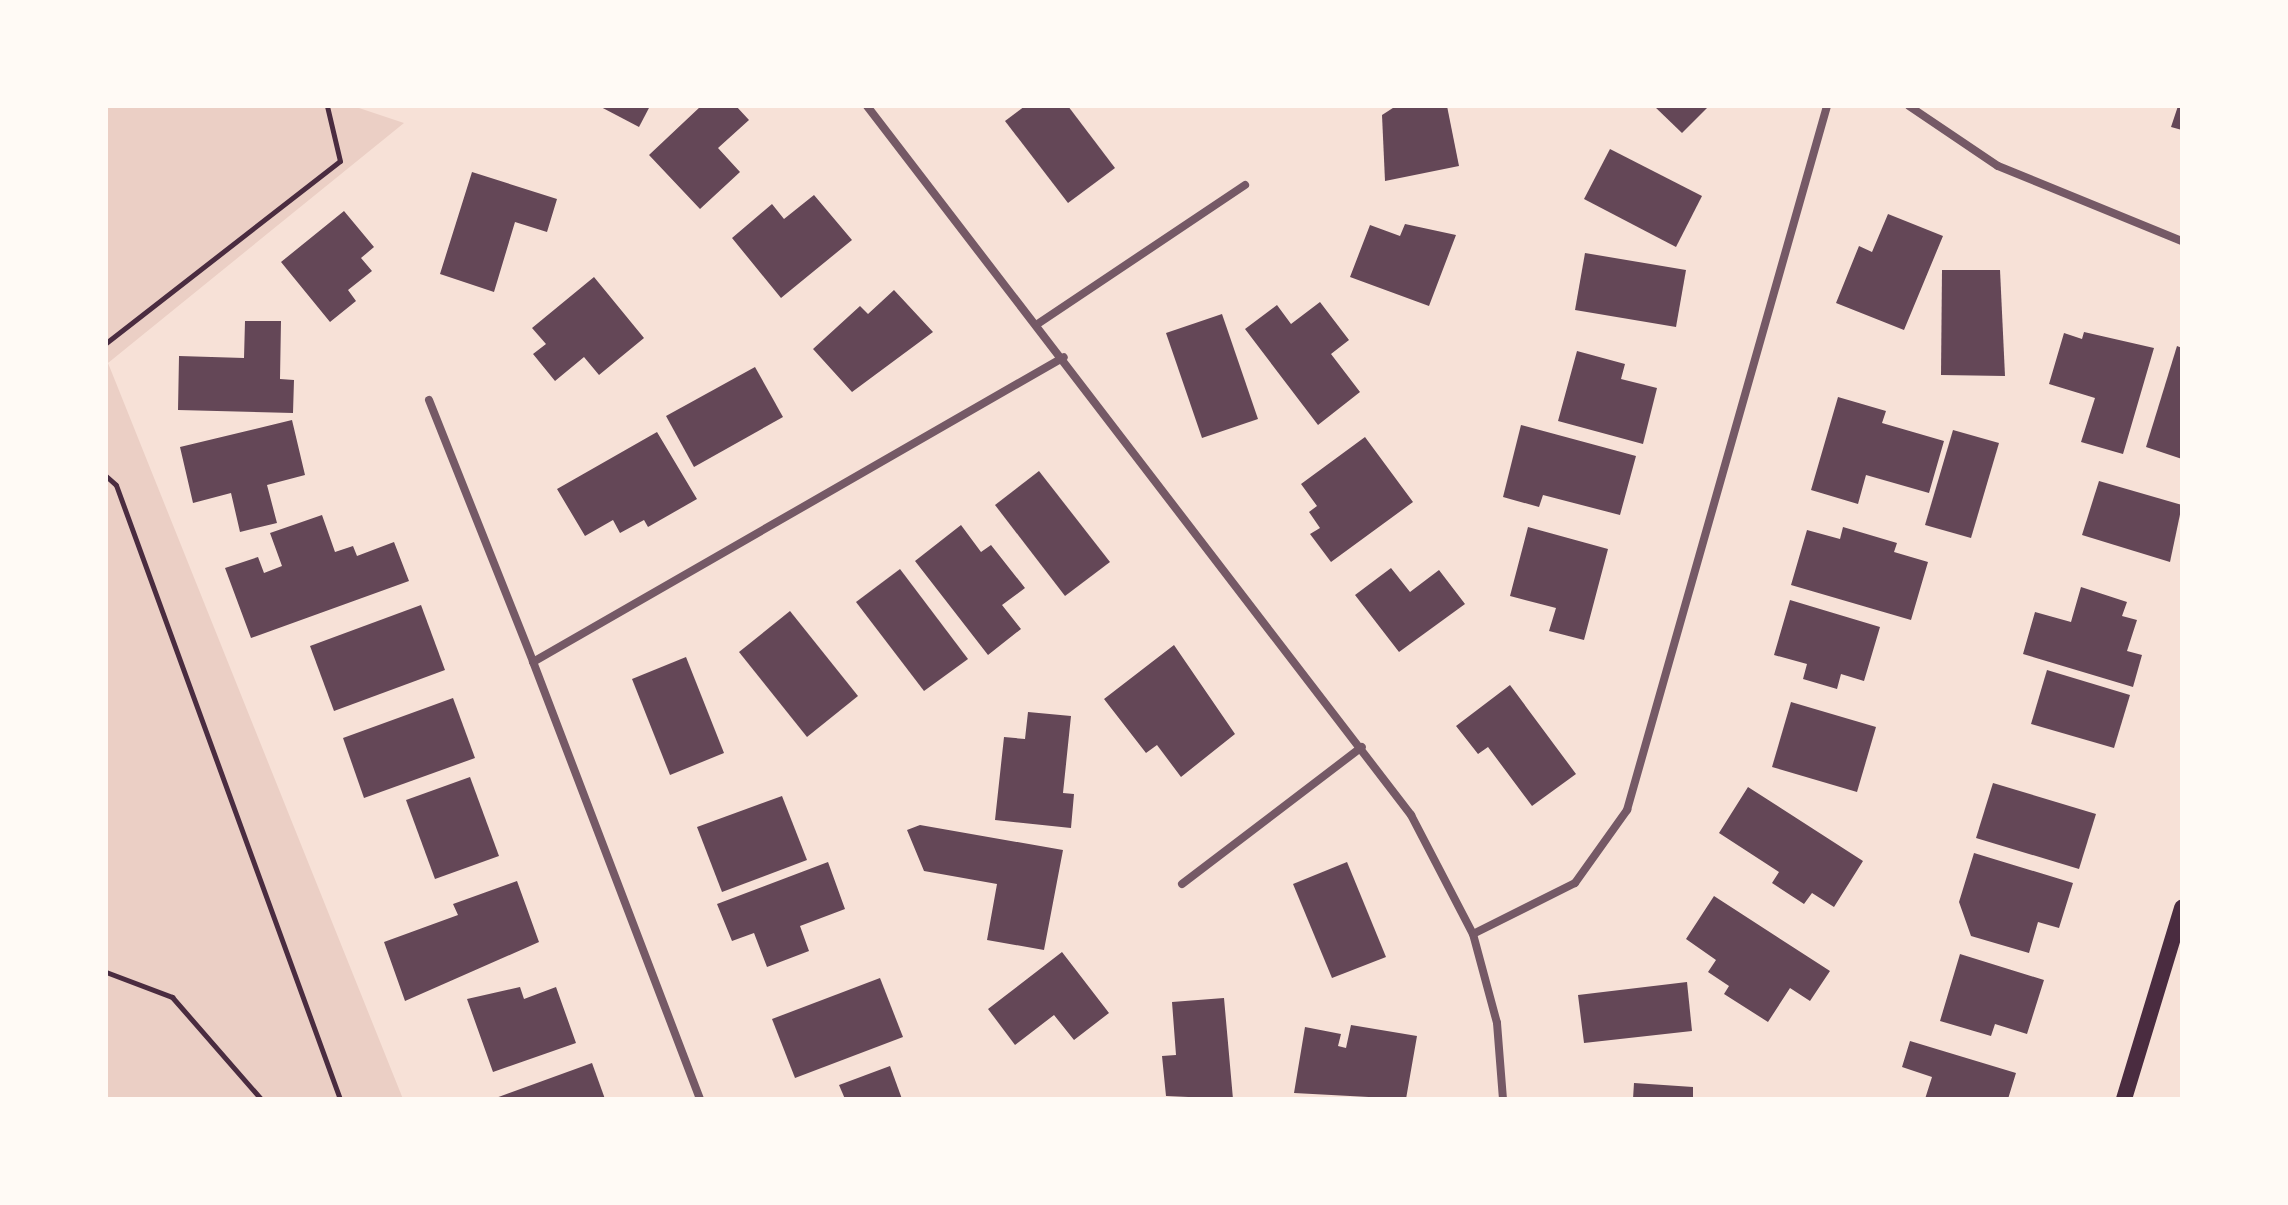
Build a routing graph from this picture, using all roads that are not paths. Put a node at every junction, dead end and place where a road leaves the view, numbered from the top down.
1 (867, 106) edge
2 (1827, 106) edge
3 (1909, 106) edge
4 (1245, 185) dead end
5 (2182, 241) edge
6 (1039, 323) junction
7 (1064, 357) junction
8 (429, 400) dead end
9 (533, 662) junction
10 (1362, 747) junction
11 (1182, 884) dead end
12 (2182, 908) edge
13 (1473, 934) junction
14 (700, 1099) edge
15 (1503, 1099) edge
16 (2124, 1099) edge

1 - 6 street
2 - 13 street
3 - 5 street
4 - 6 street
6 - 7 street
7 - 9 street
7 - 10 street
8 - 9 street
9 - 14 street
10 - 11 street
10 - 13 street
12 - 16 main road
13 - 15 street

